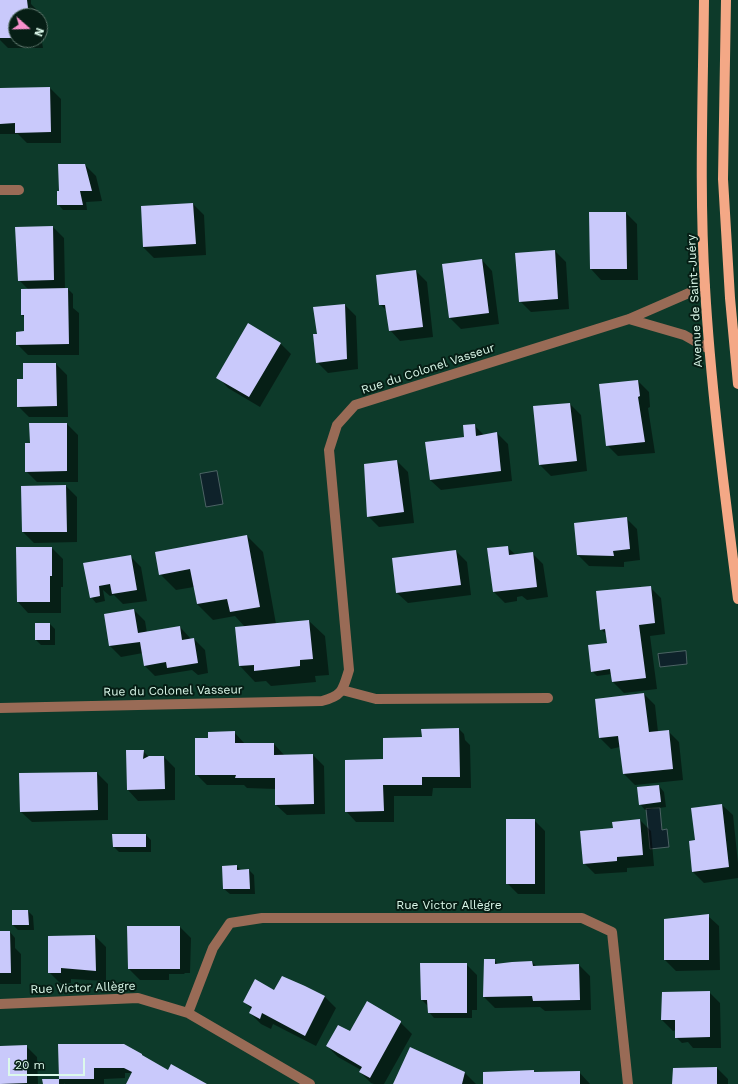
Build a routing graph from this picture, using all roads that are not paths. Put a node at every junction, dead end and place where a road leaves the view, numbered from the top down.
1 (704, 0) edge
2 (726, 0) edge
3 (0, 190) edge
4 (19, 190) dead end
5 (705, 286) junction
6 (629, 319) junction
7 (709, 349) junction
8 (738, 384) edge
9 (738, 599) edge
10 (342, 690) junction
11 (548, 698) dead end
12 (0, 708) edge
13 (0, 1004) edge
14 (188, 1013) junction
15 (310, 1084) edge
16 (628, 1084) edge

1 - 5 main road, Avenue de Saint-Juéry
2 - 8 main road
3 - 4 street
5 - 6 street, Rue du Colonel Vasseur
5 - 7 main road, Avenue de Saint-Juéry
6 - 7 street
6 - 10 street, Rue du Colonel Vasseur
7 - 9 main road, Avenue de Saint-Juéry
10 - 11 street
10 - 12 street, Rue du Colonel Vasseur
13 - 14 street, Rue Victor Allègre
14 - 15 street, Rue Victor Allègre
14 - 16 street, Rue Victor Allègre

